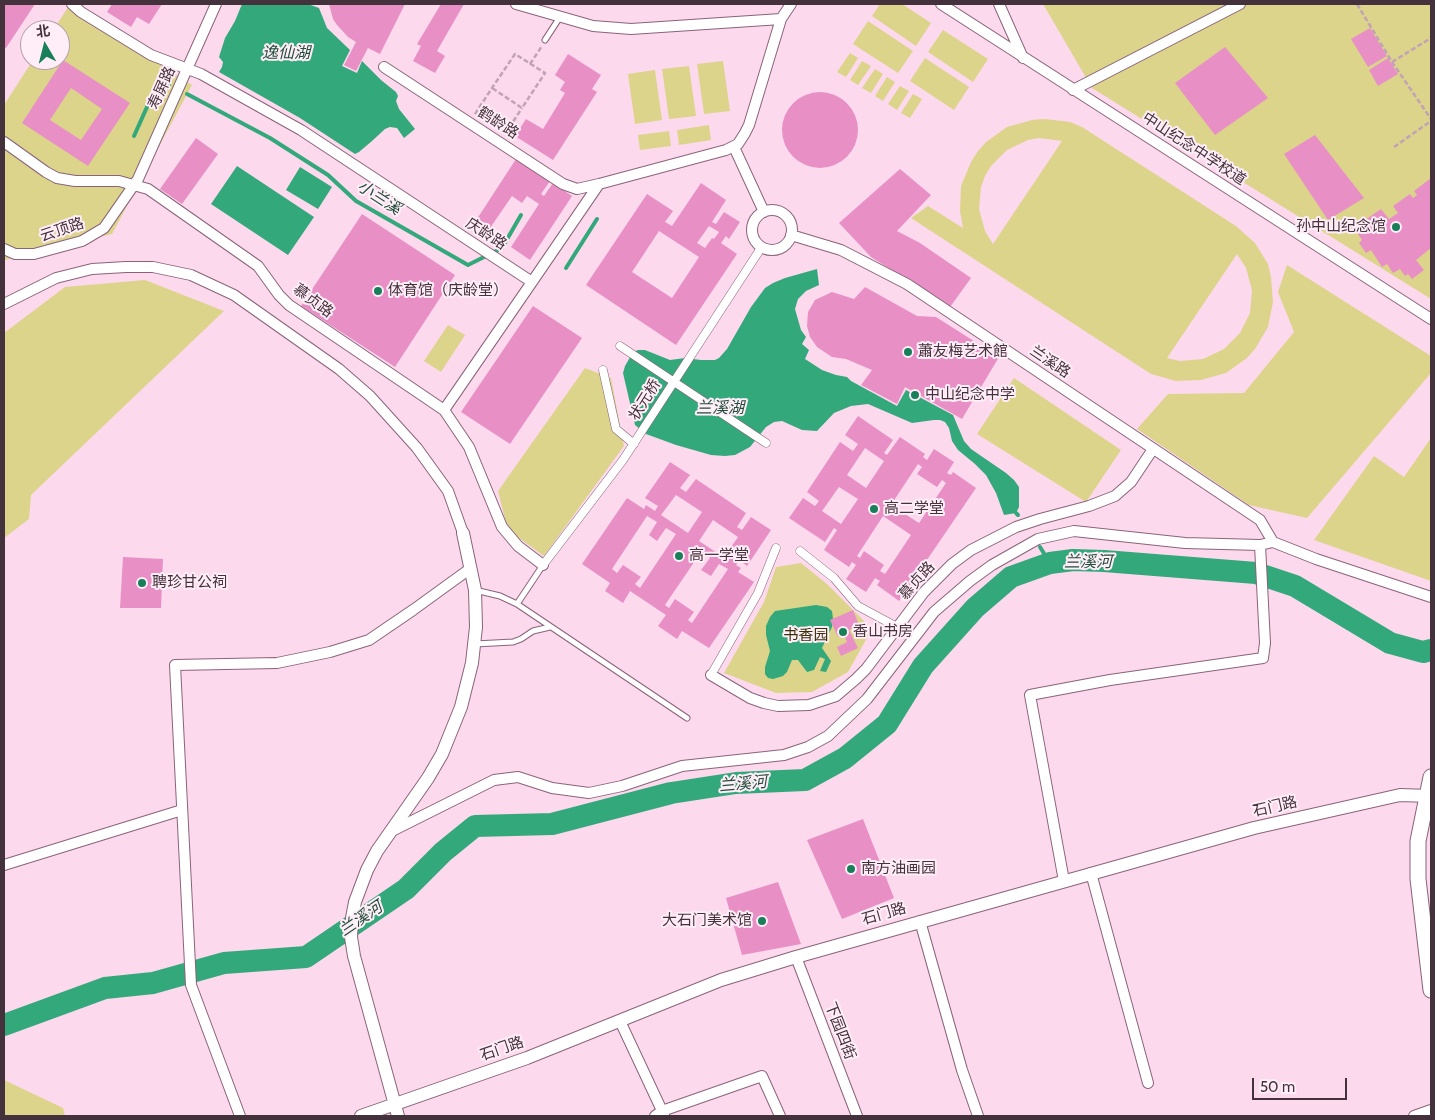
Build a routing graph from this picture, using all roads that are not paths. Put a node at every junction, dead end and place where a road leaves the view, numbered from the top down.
1 (72, 4) edge
2 (216, 4) edge
3 (516, 4) edge
4 (791, 4) edge
5 (941, 4) edge
6 (999, 4) edge
7 (1240, 4) edge
8 (84, 8) edge
9 (560, 16) junction
10 (781, 19) junction
11 (545, 40) road end
12 (1024, 58) junction
13 (384, 67) dead end
14 (187, 68) junction
15 (1074, 90) junction
16 (4, 142) edge
17 (734, 147) junction
18 (135, 184) junction
19 (600, 184) junction
20 (764, 212) junction
21 (791, 235) junction
22 (762, 248) junction
23 (4, 249) edge
24 (532, 282) junction
25 (4, 304) edge
26 (1431, 319) edge
27 (620, 346) dead end
28 (603, 370) dead end
29 (674, 381) junction
30 (444, 410) junction
31 (764, 442) dead end
32 (634, 444) junction
33 (1153, 449) junction
34 (463, 533) joint
35 (1273, 542) junction
36 (1260, 546) junction
37 (776, 548) dead end
38 (800, 551) dead end
39 (543, 565) junction
40 (471, 568) junction
41 (475, 590) junction
42 (1431, 597) edge
43 (517, 604) junction
44 (550, 627) junction
45 (898, 627) junction
46 (475, 644) junction
47 (711, 676) joint
48 (686, 718) dead end
49 (1431, 777) edge
50 (1429, 796) edge
51 (182, 810) junction
52 (389, 833) junction
53 (4, 865) edge
54 (1091, 873) junction
55 (1064, 881) junction
56 (920, 921) junction
57 (796, 957) junction
58 (1431, 990) edge
59 (620, 1021) junction
60 (1148, 1083) dead end
61 (396, 1110) edge
62 (1431, 1110) edge
63 (660, 1114) edge
64 (240, 1116) edge
65 (360, 1116) edge
66 (780, 1116) edge
67 (857, 1116) edge
68 (978, 1116) edge
69 (1414, 1116) edge

1 - 8 street, 庆龄路
2 - 14 street, 寿屏路
3 - 9 street
4 - 10 street
5 - 12 street, 中山纪念中学校道
6 - 12 street
7 - 15 street
8 - 14 street, 庆龄路
9 - 10 street
9 - 11 lane
10 - 17 street
12 - 15 street, 中山纪念中学校道
13 - 19 street, 鹤龄路
14 - 18 street, 寿屏路
14 - 24 street, 庆龄路
15 - 26 street, 中山纪念中学校道
16 - 18 street, 慕贞路
17 - 19 street
17 - 20 street
18 - 23 street, 云顶路
18 - 30 street, 慕贞路
19 - 24 street
20 - 21 street
20 - 22 street
21 - 22 street
21 - 33 street, 兰溪路
22 - 29 street, 状元桥
24 - 30 street
25 - 34 street
27 - 29 street, 状元桥
28 - 32 street
29 - 31 street, 状元桥
29 - 32 street, 状元桥
30 - 39 street, 慕贞路
32 - 39 street, 状元桥
33 - 35 street, 兰溪路
33 - 45 street, 慕贞路
34 - 40 street
35 - 36 street
35 - 42 street
36 - 52 street
36 - 55 street
37 - 47 street
38 - 45 street
39 - 43 lane
40 - 41 street
40 - 51 street
41 - 43 lane
41 - 46 street
43 - 44 lane
44 - 46 lane
44 - 48 lane
45 - 47 street, 慕贞路
46 - 52 street
49 - 50 main road
50 - 54 street, 石门路
50 - 58 main road
51 - 53 street
51 - 64 street
52 - 61 street
54 - 55 street, 石门路
54 - 60 street
55 - 56 street, 石门路
56 - 57 street, 石门路
56 - 68 street
57 - 59 street, 石门路
57 - 67 street, 下园四街
59 - 61 street, 石门路
59 - 63 street
61 - 65 street, 石门路
62 - 69 street
63 - 66 street

